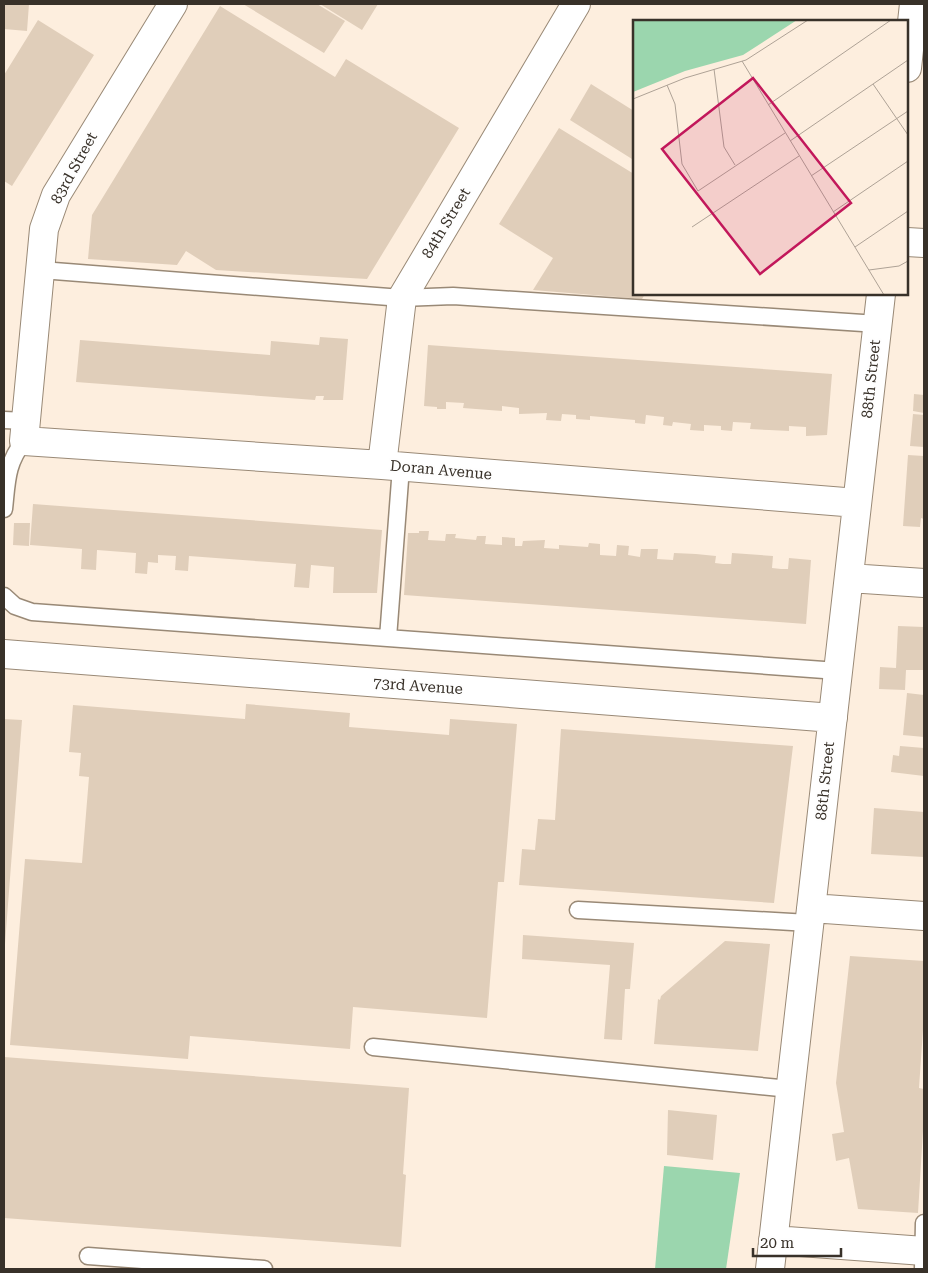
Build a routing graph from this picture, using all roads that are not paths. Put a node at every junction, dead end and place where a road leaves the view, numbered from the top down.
1 (172, 4) edge
2 (576, 4) edge
3 (914, 4) edge
4 (908, 59) edge
5 (908, 242) edge
6 (924, 244) edge
7 (41, 270) junction
8 (881, 295) edge
9 (402, 298) junction
10 (878, 324) junction
11 (18, 427) edge
12 (392, 466) junction
13 (857, 503) junction
14 (4, 509) edge
15 (849, 578) junction
16 (924, 583) edge
17 (4, 596) edge
18 (388, 638) junction
19 (4, 654) edge
20 (838, 671) junction
21 (832, 718) junction
22 (578, 910) dead end
23 (810, 916) junction
24 (924, 916) edge
25 (373, 1047) dead end
26 (790, 1089) junction
27 (924, 1223) edge
28 (773, 1240) junction
29 (88, 1256) dead end
30 (923, 1257) edge
31 (264, 1269) edge
32 (770, 1269) edge

1 - 7 street, 83rd Street
2 - 9 street, 84th Street
3 - 4 street
5 - 6 street
7 - 9 lane
7 - 11 street, 83rd Street
8 - 10 street, 88th Street
9 - 10 lane
9 - 12 street, 84th Street
10 - 13 street, 88th Street
11 - 12 street, Doran Avenue
11 - 14 lane
12 - 13 street, Doran Avenue
12 - 18 lane
13 - 15 street, 88th Street
15 - 16 street
15 - 20 street, 88th Street
17 - 18 lane
18 - 20 lane
19 - 21 street, 73rd Avenue
20 - 21 street, 88th Street
21 - 23 street, 88th Street
22 - 23 lane
23 - 24 street
23 - 26 street, 88th Street
25 - 26 lane
26 - 28 street, 88th Street
27 - 30 lane
28 - 30 street
28 - 32 street, 88th Street
29 - 31 lane

